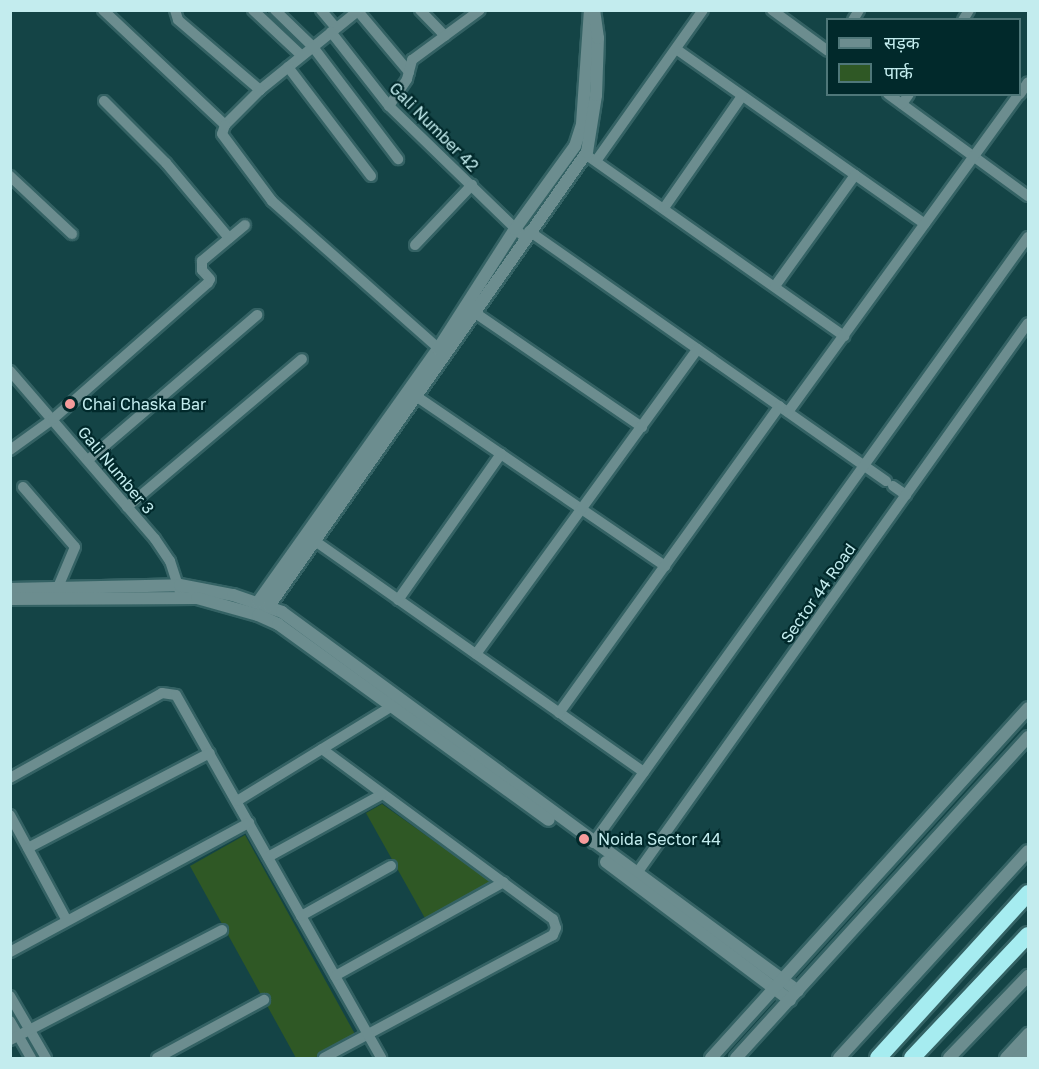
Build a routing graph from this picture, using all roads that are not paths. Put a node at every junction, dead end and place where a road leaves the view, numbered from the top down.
1 (103, 10) edge
2 (175, 10) edge
3 (253, 10) edge
4 (275, 10) edge
5 (321, 10) edge
6 (420, 10) edge
7 (459, 10) edge
8 (480, 10) edge
9 (592, 10) edge
10 (704, 10) edge
11 (772, 10) edge
12 (358, 11) edge
13 (467, 20) junction
14 (333, 30) junction
15 (445, 36) junction
16 (313, 47) junction
17 (676, 50) junction
18 (826, 50) edge
19 (301, 55) junction
20 (288, 66) junction
21 (409, 72) junction
22 (260, 90) junction
23 (742, 96) junction
24 (891, 96) edge
25 (908, 96) edge
26 (1018, 96) edge
27 (104, 101) dead end
28 (902, 104) junction
29 (389, 106) junction
30 (225, 125) junction
31 (591, 157) junction
32 (974, 157) junction
33 (398, 159) dead end
34 (855, 175) junction
35 (370, 176) dead end
36 (10, 177) edge
37 (472, 185) junction
38 (1029, 196) edge
39 (664, 208) junction
40 (925, 224) junction
41 (245, 225) dead end
42 (523, 232) junction
43 (72, 234) dead end
44 (1029, 237) edge
45 (229, 238) junction
46 (415, 245) dead end
47 (775, 286) junction
48 (471, 309) junction
49 (257, 315) dead end
50 (1029, 323) edge
51 (844, 336) junction
52 (698, 349) junction
53 (443, 352) junction
54 (302, 359) dead end
55 (10, 371) edge
56 (412, 394) junction
57 (784, 409) junction
58 (53, 419) junction
59 (642, 427) junction
60 (10, 450) edge
61 (501, 454) junction
62 (88, 460) junction
63 (863, 465) junction
64 (23, 487) dead end
65 (906, 495) junction
66 (127, 507) junction
67 (582, 509) junction
68 (315, 542) junction
69 (665, 566) junction
70 (58, 587) junction
71 (10, 589) edge
72 (180, 591) junction
73 (10, 599) edge
74 (398, 600) junction
75 (263, 604) junction
76 (476, 654) junction
77 (392, 706) junction
78 (1029, 708) edge
79 (559, 712) junction
80 (1029, 737) edge
81 (322, 749) junction
82 (210, 753) junction
83 (644, 772) junction
84 (10, 778) edge
85 (381, 795) junction
86 (237, 801) junction
87 (10, 815) edge
88 (249, 823) junction
89 (593, 843) junction
90 (28, 848) junction
91 (1029, 851) edge
92 (268, 857) junction
93 (391, 866) dead end
94 (634, 878) junction
95 (504, 882) junction
96 (1029, 893) edge
97 (301, 916) junction
98 (68, 921) junction
99 (222, 930) dead end
100 (1029, 935) edge
101 (10, 952) edge
102 (335, 976) junction
103 (1029, 976) edge
104 (778, 984) junction
105 (10, 996) edge
106 (794, 996) junction
107 (264, 1000) dead end
108 (10, 1021) edge
109 (31, 1032) junction
110 (1029, 1034) edge
111 (368, 1035) junction
112 (14, 1038) edge
113 (1029, 1048) edge
114 (31, 1059) edge
115 (46, 1059) edge
116 (157, 1059) edge
117 (324, 1059) edge
118 (381, 1059) edge
119 (711, 1059) edge
120 (736, 1059) edge
121 (839, 1059) edge
122 (878, 1059) edge
123 (912, 1059) edge
124 (949, 1059) edge
125 (1006, 1059) edge
126 (1018, 1059) edge

1 - 30 street
2 - 22 street
3 - 19 street
4 - 16 street
5 - 14 street, Gali Number 42
6 - 15 street
7 - 13 street
8 - 13 street
9 - 31 street
9 - 42 street
10 - 17 street
11 - 18 street
12 - 14 street
12 - 21 street
13 - 15 street
14 - 16 street
14 - 29 street, Gali Number 42
15 - 21 street
16 - 19 street
16 - 33 street
17 - 23 street
17 - 31 street
19 - 20 street
20 - 22 street
20 - 35 street
21 - 29 street
22 - 30 street
23 - 34 street
23 - 39 street
24 - 28 street
25 - 28 street
26 - 32 street
27 - 45 street
28 - 32 street
29 - 37 street, Gali Number 42
30 - 53 street
31 - 39 street
31 - 42 street
32 - 38 street
32 - 40 street
34 - 40 street
34 - 47 street
36 - 43 street
37 - 42 street, Gali Number 42
37 - 46 street
39 - 47 street
40 - 51 street
41 - 45 street
42 - 48 street
42 - 52 street, Gali Number 42
44 - 63 street
45 - 58 street
47 - 51 street
48 - 53 street
48 - 59 street
49 - 62 street
50 - 65 street, Sector 44 Road
51 - 57 street
52 - 57 street, Gali Number 42
52 - 59 street
53 - 56 street
54 - 66 street
55 - 58 street, Gali Number 3
56 - 61 street
56 - 68 street
56 - 75 street
57 - 63 street, Gali Number 42
57 - 69 street
58 - 60 street
58 - 62 street, Gali Number 3
59 - 67 street
61 - 67 street
61 - 74 street
62 - 66 street, Gali Number 3
63 - 65 street, Gali Number 42
63 - 83 street
64 - 70 street
65 - 94 street, Sector 44 Road
66 - 72 street, Gali Number 3
67 - 69 street
67 - 76 street
68 - 74 street
68 - 75 street
69 - 79 street
70 - 71 street
70 - 72 street
72 - 73 street
72 - 75 street
72 - 77 street
74 - 76 street
75 - 89 street
76 - 79 street
77 - 81 street
77 - 94 street
78 - 104 street
79 - 83 street
80 - 106 street
81 - 85 street
81 - 86 street
82 - 84 street
82 - 86 street
82 - 90 street
83 - 89 street
85 - 92 street
85 - 95 street
86 - 88 street
87 - 90 street
88 - 92 street
88 - 98 street
89 - 94 street
90 - 98 street
91 - 121 street
92 - 97 street
93 - 97 street
94 - 104 street
95 - 102 street
95 - 111 street
96 - 122 highway
97 - 102 street
98 - 101 street
99 - 109 street
100 - 123 highway
102 - 111 street
103 - 124 street
104 - 106 street
104 - 119 street
105 - 109 street
106 - 120 street
107 - 116 street
108 - 112 street
109 - 112 street
109 - 115 street
110 - 125 street
111 - 117 street
111 - 118 street
112 - 114 street
113 - 126 street

